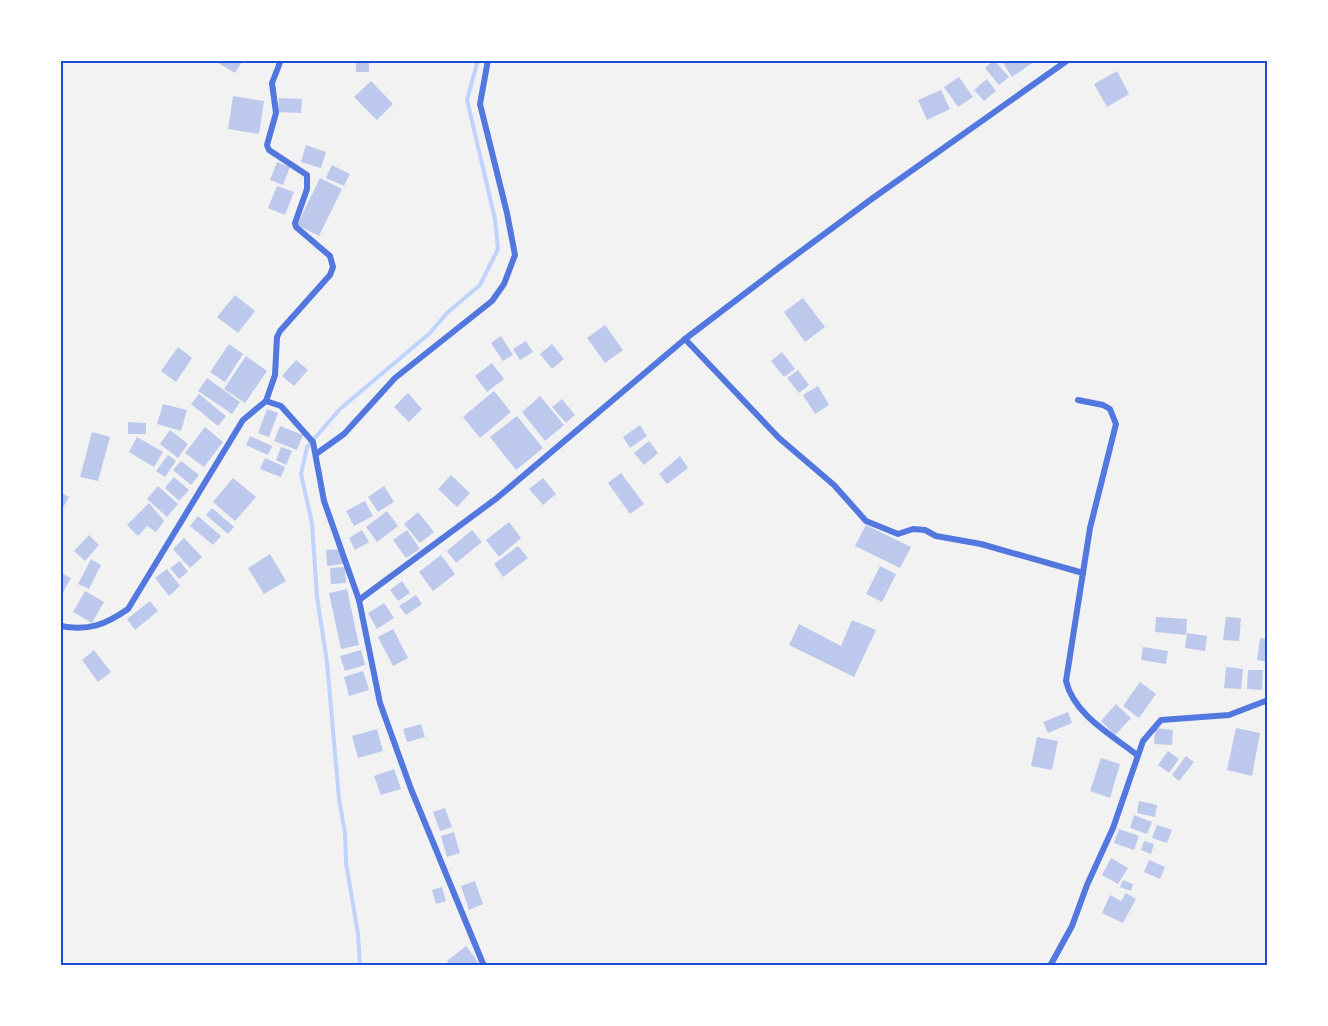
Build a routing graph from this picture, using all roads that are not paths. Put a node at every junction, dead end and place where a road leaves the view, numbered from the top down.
1 (281, 60) edge
2 (488, 60) edge
3 (1068, 60) edge
4 (685, 339) junction
5 (1077, 400) dead end
6 (266, 401) junction
7 (316, 454) junction
8 (1083, 573) junction
9 (359, 600) junction
10 (60, 626) edge
11 (1268, 700) edge
12 (1137, 755) junction
13 (484, 966) edge
14 (1050, 966) edge

1 - 6 street
2 - 7 street
3 - 4 street
4 - 8 street
4 - 9 street
5 - 8 street
6 - 7 street
6 - 10 street
7 - 9 street
8 - 12 street
9 - 13 street
11 - 12 street
12 - 14 street

